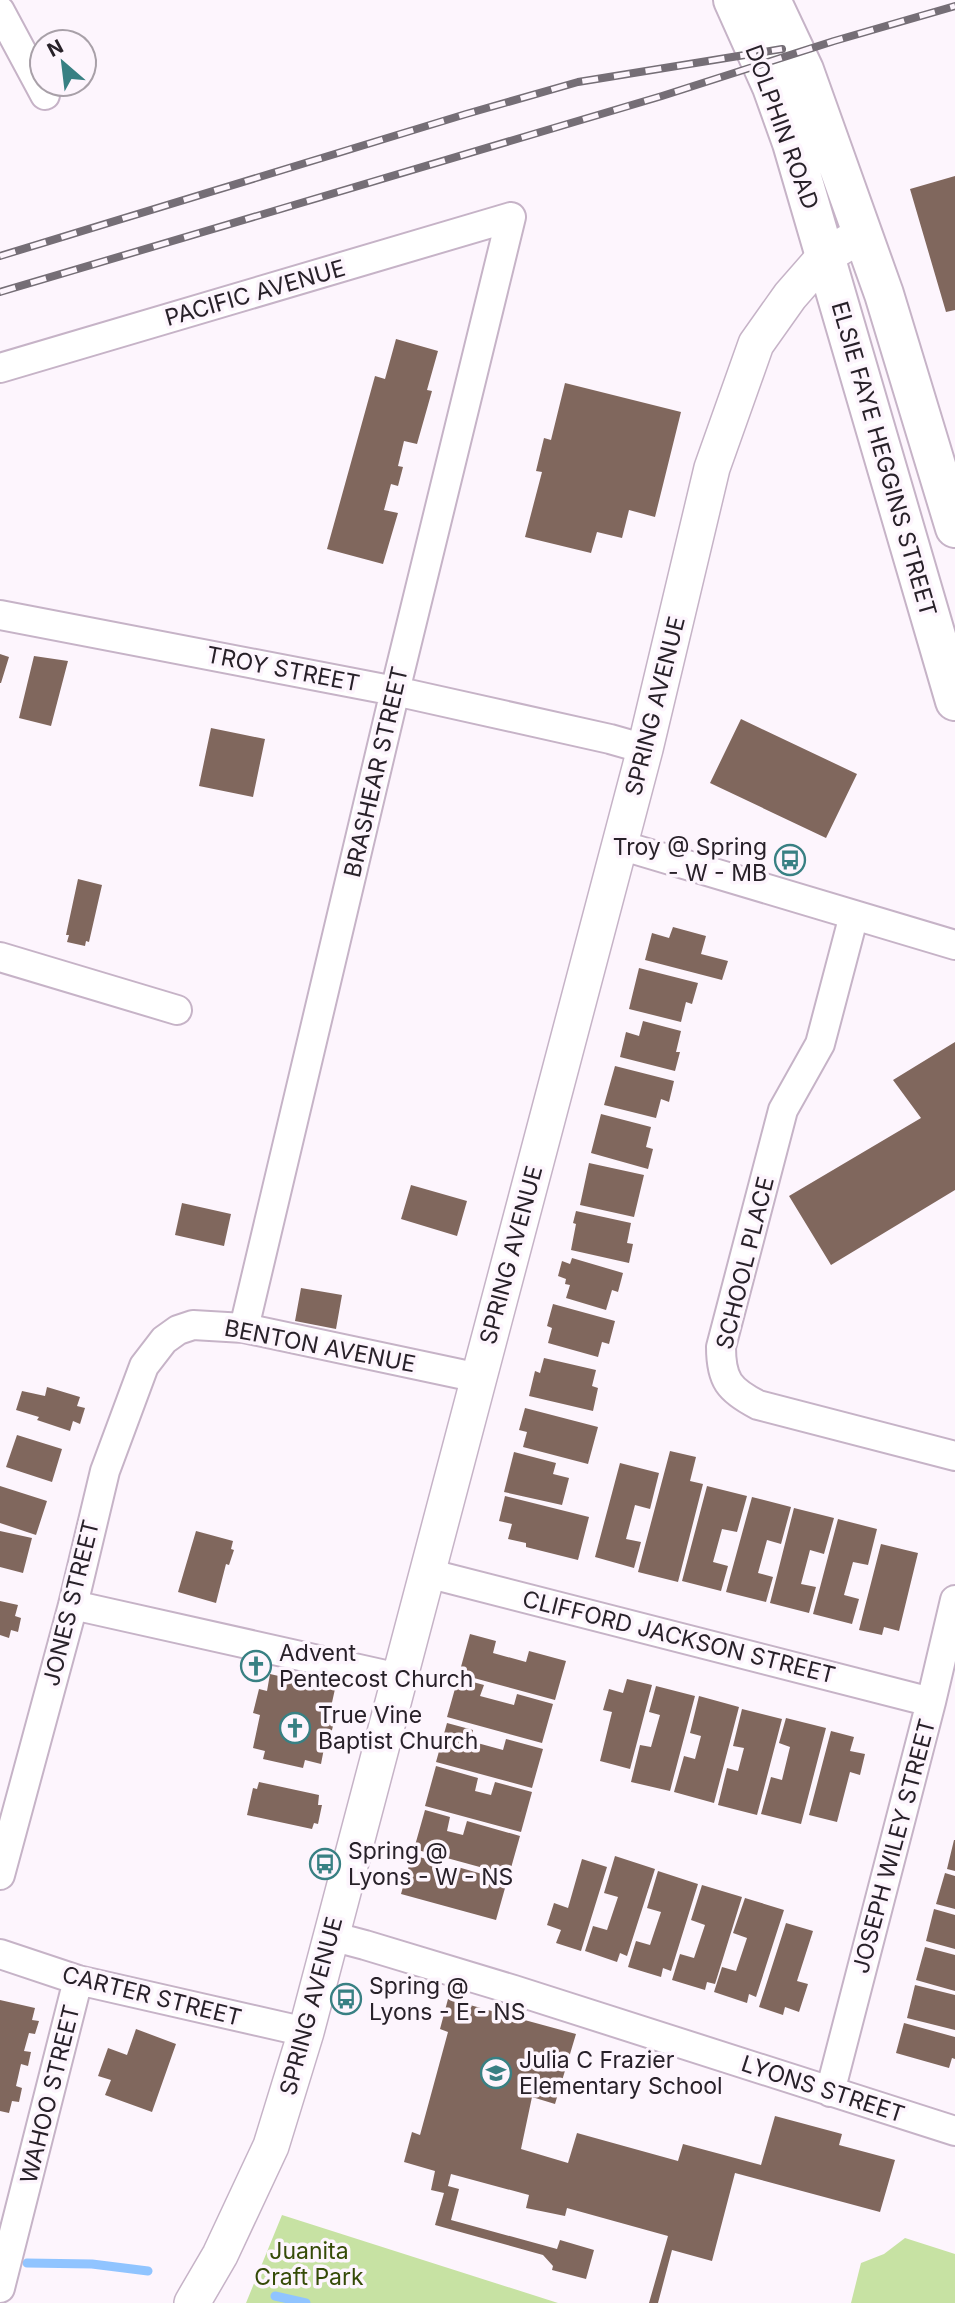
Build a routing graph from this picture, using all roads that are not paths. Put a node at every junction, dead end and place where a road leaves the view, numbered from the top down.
1 (733, 0) edge
2 (771, 0) edge
3 (0, 11) edge
4 (28, 62) edge
5 (511, 217) joint
6 (863, 234) junction
7 (825, 256) junction
8 (0, 368) edge
9 (955, 528) edge
10 (0, 615) edge
11 (948, 652) edge
12 (395, 691) junction
13 (955, 701) edge
14 (645, 749) junction
15 (620, 845) junction
16 (853, 915) junction
17 (955, 945) edge
18 (0, 957) edge
19 (177, 1010) dead end
20 (244, 1328) junction
21 (164, 1340) joint
22 (479, 1378) junction
23 (955, 1456) edge
24 (427, 1573) junction
25 (955, 1600) edge
26 (72, 1605) junction
27 (399, 1678) junction
28 (932, 1702) junction
29 (0, 1875) edge
30 (331, 1936) junction
31 (0, 1954) edge
32 (78, 1980) junction
33 (306, 2032) junction
34 (830, 2092) junction
35 (955, 2131) edge
36 (0, 2288) edge
37 (192, 2303) edge

1 - 7 main road, DOLPHIN ROAD
2 - 6 main road, DOLPHIN ROAD
3 - 4 street
5 - 8 street, PACIFIC AVENUE
5 - 12 street, BRASHEAR STREET
6 - 7 street, SPRING AVENUE
6 - 9 main road, ELSIE FAYE HEGGINS STREET
7 - 11 main road, ELSIE FAYE HEGGINS STREET
7 - 14 street, SPRING AVENUE
10 - 12 street, TROY STREET
11 - 13 main road, ELSIE FAYE HEGGINS STREET
12 - 14 street, TROY STREET
12 - 20 street, BRASHEAR STREET
14 - 15 street, SPRING AVENUE
15 - 16 street
15 - 22 street, SPRING AVENUE
16 - 17 street
16 - 23 street, SCHOOL PLACE
18 - 19 street
20 - 21 street, BENTON AVENUE
20 - 22 street, BENTON AVENUE
21 - 26 street, JONES STREET
22 - 24 street, SPRING AVENUE
24 - 27 street, SPRING AVENUE
24 - 28 street, CLIFFORD JACKSON STREET
25 - 28 street, JOSEPH WILEY STREET
26 - 27 street
26 - 29 street, JONES STREET
27 - 30 street, SPRING AVENUE
28 - 34 street, JOSEPH WILEY STREET
30 - 33 street, SPRING AVENUE
30 - 34 street, LYONS STREET
31 - 32 street, CARTER STREET
32 - 33 street, CARTER STREET
32 - 36 street, WAHOO STREET
33 - 37 street, SPRING AVENUE
34 - 35 street, LYONS STREET

